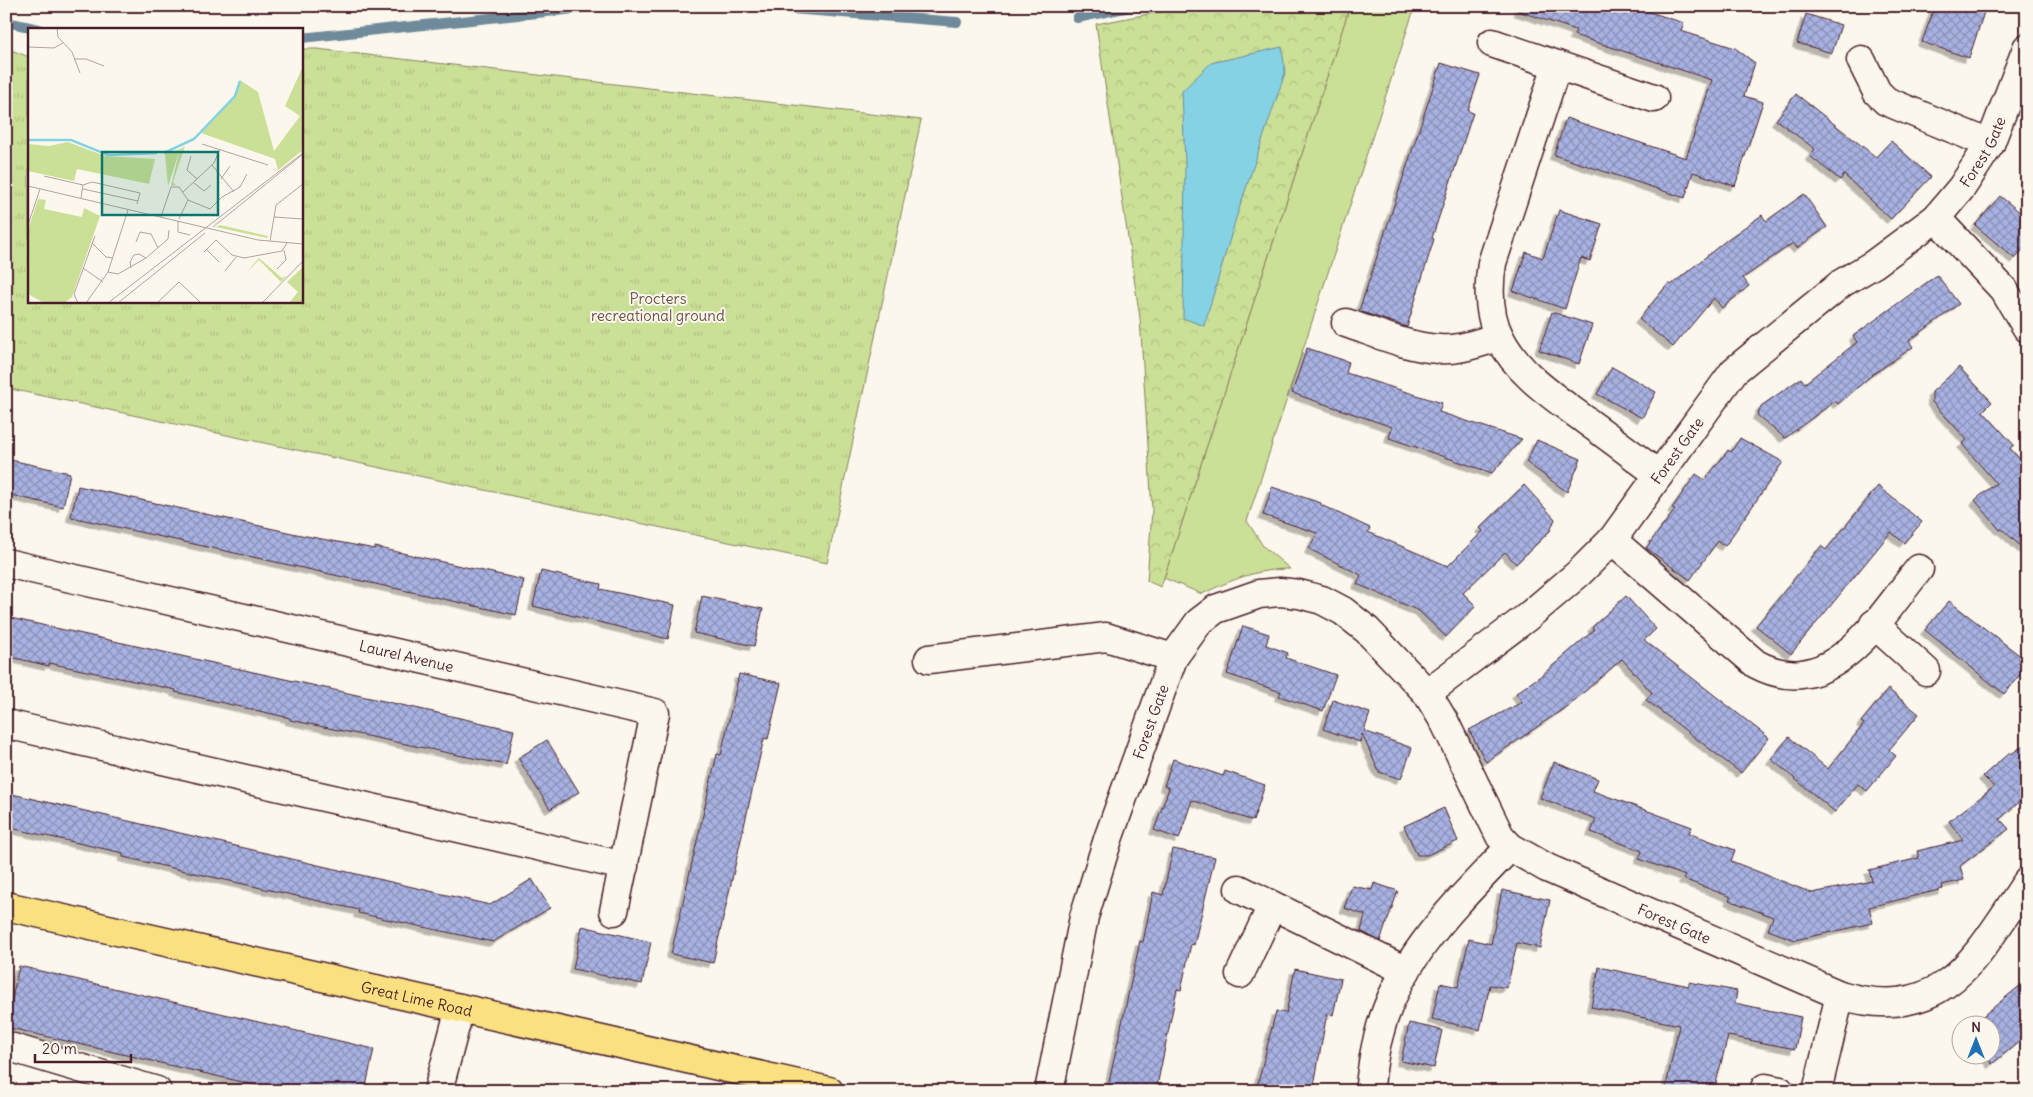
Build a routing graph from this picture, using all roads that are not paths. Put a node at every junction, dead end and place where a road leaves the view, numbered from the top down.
1 (1492, 43) dead end
2 (2027, 48) edge
3 (1861, 60) dead end
4 (1557, 65) junction
5 (1654, 98) dead end
6 (1990, 144) junction
7 (1936, 218) junction
8 (1346, 323) dead end
9 (2027, 328) edge
10 (1499, 337) junction
11 (1659, 474) junction
12 (1612, 540) junction
13 (6, 563) edge
14 (1919, 569) dead end
15 (1874, 624) junction
16 (1174, 658) junction
17 (929, 659) dead end
18 (1926, 671) dead end
19 (1427, 693) junction
20 (6, 724) edge
21 (1510, 847) junction
22 (624, 866) junction
23 (2027, 882) edge
24 (1239, 889) dead end
25 (1272, 906) junction
26 (7, 909) edge
27 (614, 911) dead end
28 (1406, 971) junction
29 (1240, 974) dead end
30 (1840, 995) junction
31 (460, 1008) junction
32 (6, 1046) edge
33 (157, 1091) edge
34 (438, 1091) edge
35 (829, 1091) edge
36 (1049, 1091) edge
37 (1368, 1091) edge
38 (1817, 1091) edge

1 - 4 street
2 - 6 street, Forest Gate
3 - 6 street
4 - 5 street
4 - 10 street
6 - 7 street, Forest Gate
7 - 9 street
7 - 11 street, Forest Gate
8 - 10 street
10 - 11 street
11 - 12 street, Forest Gate
12 - 15 street
12 - 19 street, Forest Gate
13 - 22 street, Laurel Avenue
14 - 15 street
15 - 18 street
16 - 17 street
16 - 19 street, Forest Gate
16 - 36 street, Forest Gate
19 - 21 street, Forest Gate
20 - 22 street
21 - 28 street
21 - 30 street, Forest Gate
22 - 27 street, Laurel Avenue
23 - 30 street, Forest Gate
24 - 25 street
25 - 28 street
25 - 29 street
26 - 31 main road, Great Lime Road
28 - 37 street
30 - 38 street
31 - 34 street
31 - 35 main road, Great Lime Road
32 - 33 street

